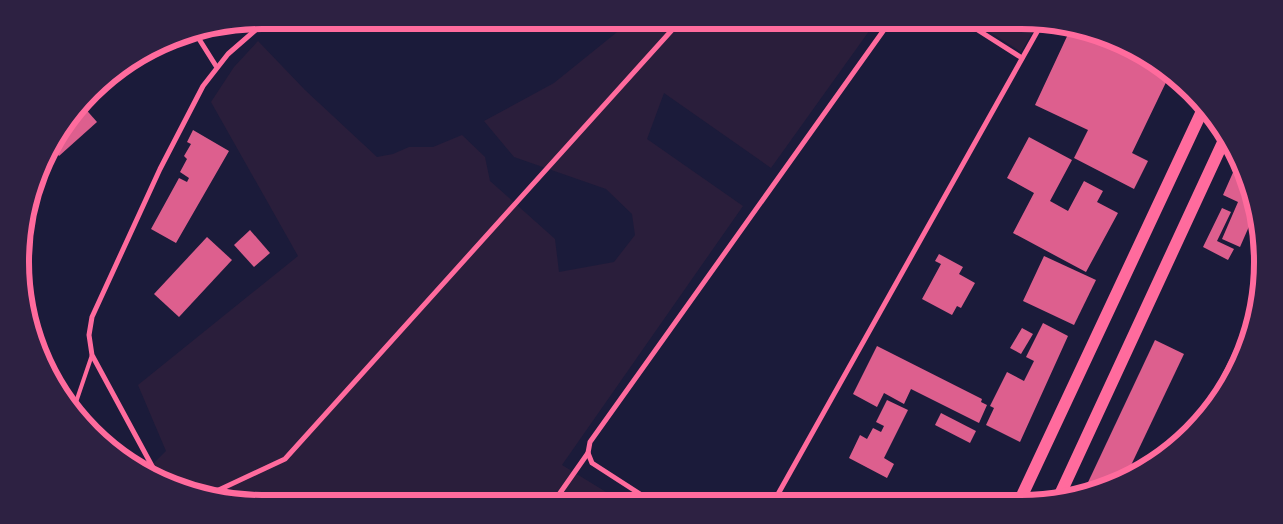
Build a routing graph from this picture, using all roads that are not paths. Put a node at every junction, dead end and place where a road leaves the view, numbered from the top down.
1 (256, 29) edge
2 (672, 29) edge
3 (885, 29) edge
4 (976, 29) edge
5 (1039, 29) edge
6 (198, 38) edge
7 (1022, 58) junction
8 (216, 66) junction
9 (1200, 113) edge
10 (1222, 144) edge
11 (92, 355) junction
12 (76, 402) edge
13 (588, 453) junction
14 (153, 468) edge
15 (216, 491) edge
16 (1061, 492) edge
17 (559, 495) edge
18 (642, 495) edge
19 (777, 495) edge
20 (1022, 495) edge

1 - 8 street
2 - 15 street
3 - 13 street
4 - 7 street
5 - 7 street
6 - 8 street
7 - 19 street
8 - 11 street
9 - 20 main road
10 - 16 main road
11 - 12 lane
11 - 14 street
13 - 17 street
13 - 18 street

